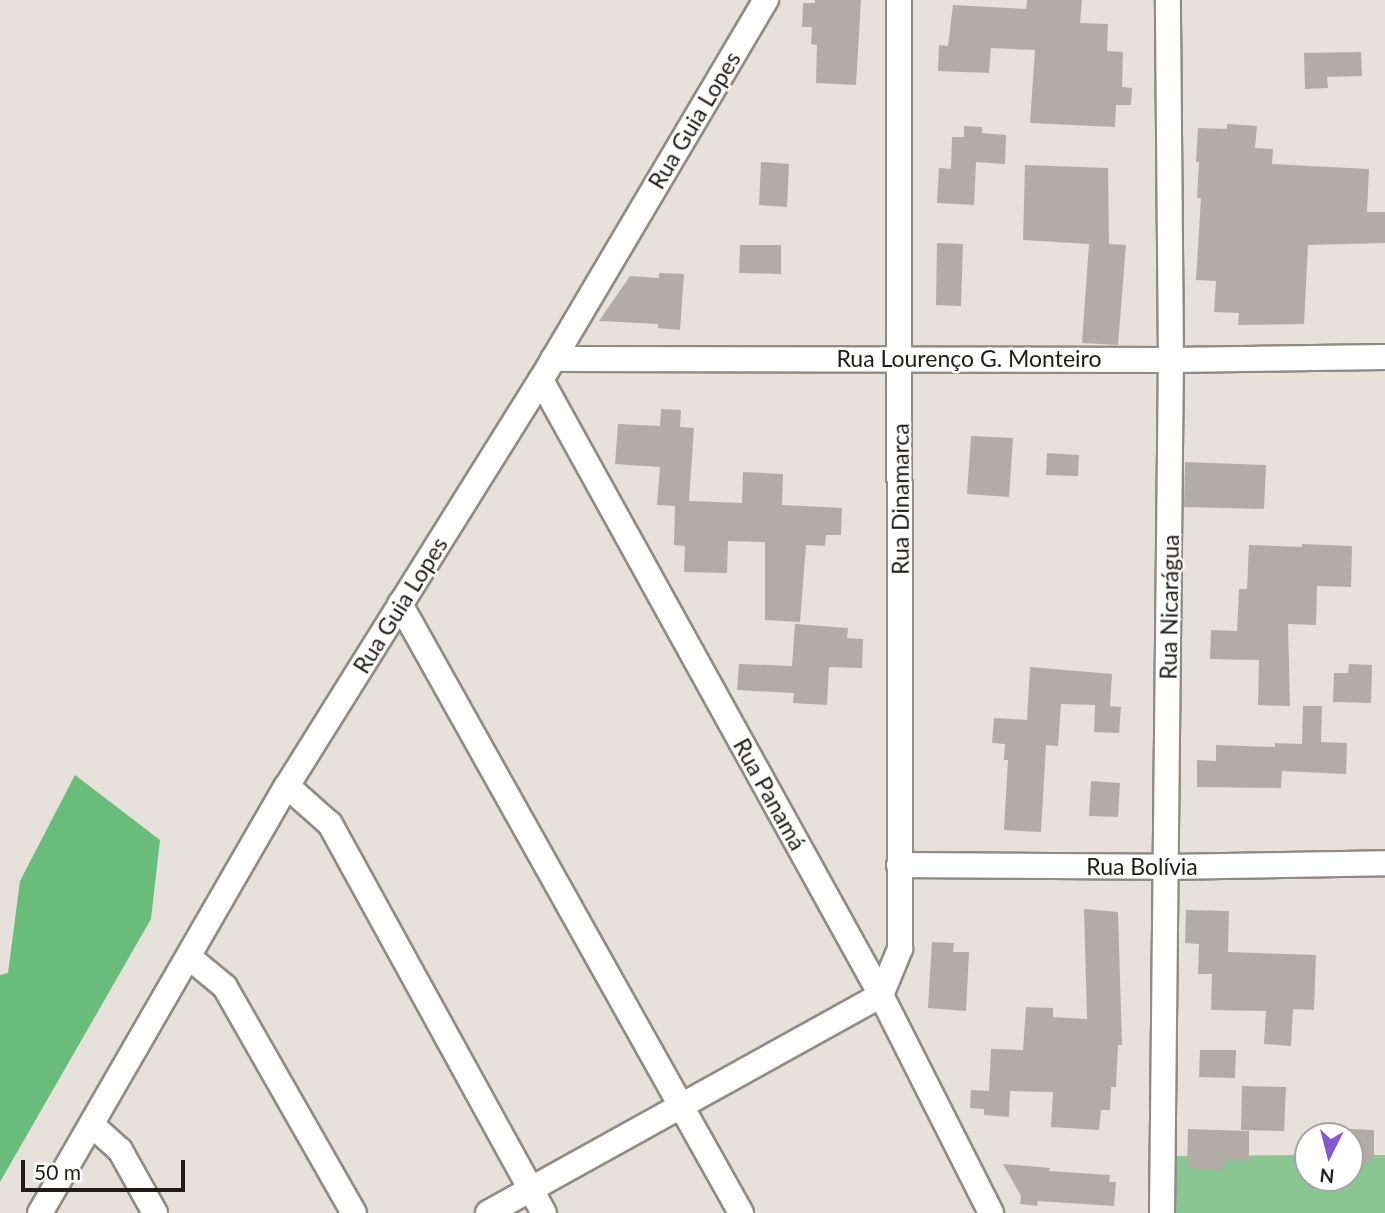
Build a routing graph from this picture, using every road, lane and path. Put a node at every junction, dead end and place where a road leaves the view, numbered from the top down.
1 (766, 0) edge
2 (899, 0) edge
3 (1168, 0) edge
4 (901, 357) junction
5 (1385, 357) edge
6 (1171, 360) junction
7 (547, 369) junction
8 (400, 604) junction
9 (287, 786) junction
10 (1385, 863) edge
11 (899, 865) junction
12 (1166, 867) junction
13 (190, 958) junction
14 (881, 995) junction
15 (681, 1106) junction
16 (92, 1125) junction
17 (531, 1189) junction
18 (40, 1213) edge
19 (155, 1213) edge
20 (354, 1213) edge
21 (488, 1213) edge
22 (544, 1213) edge
23 (741, 1213) edge
24 (991, 1213) edge
25 (1161, 1213) edge

1 - 7 street, Rua Guia Lopes
2 - 4 street, Rua Dinamarca
3 - 6 street, Rua Nicarágua
4 - 6 street, Rua Lourenço G. Monteiro
4 - 7 street, Rua Lourenço G. Monteiro
4 - 11 street, Rua Dinamarca
5 - 6 street, Rua Lourenço G. Monteiro
6 - 12 street, Rua Nicarágua
7 - 8 street, Rua Guia Lopes
7 - 14 street, Rua Panamá
8 - 9 street, Rua Guia Lopes
8 - 15 street
9 - 13 street, Rua Guia Lopes
9 - 17 street
10 - 12 street, Rua Bolívia
11 - 12 street, Rua Bolívia
11 - 14 street, Rua Dinamarca
12 - 25 street, Rua Nicarágua
13 - 16 street, Rua Guia Lopes
13 - 20 street
14 - 15 street
14 - 24 street, Rua Panamá
15 - 17 street
15 - 23 street
16 - 18 street, Rua Guia Lopes
16 - 19 street
17 - 21 street
17 - 22 street

